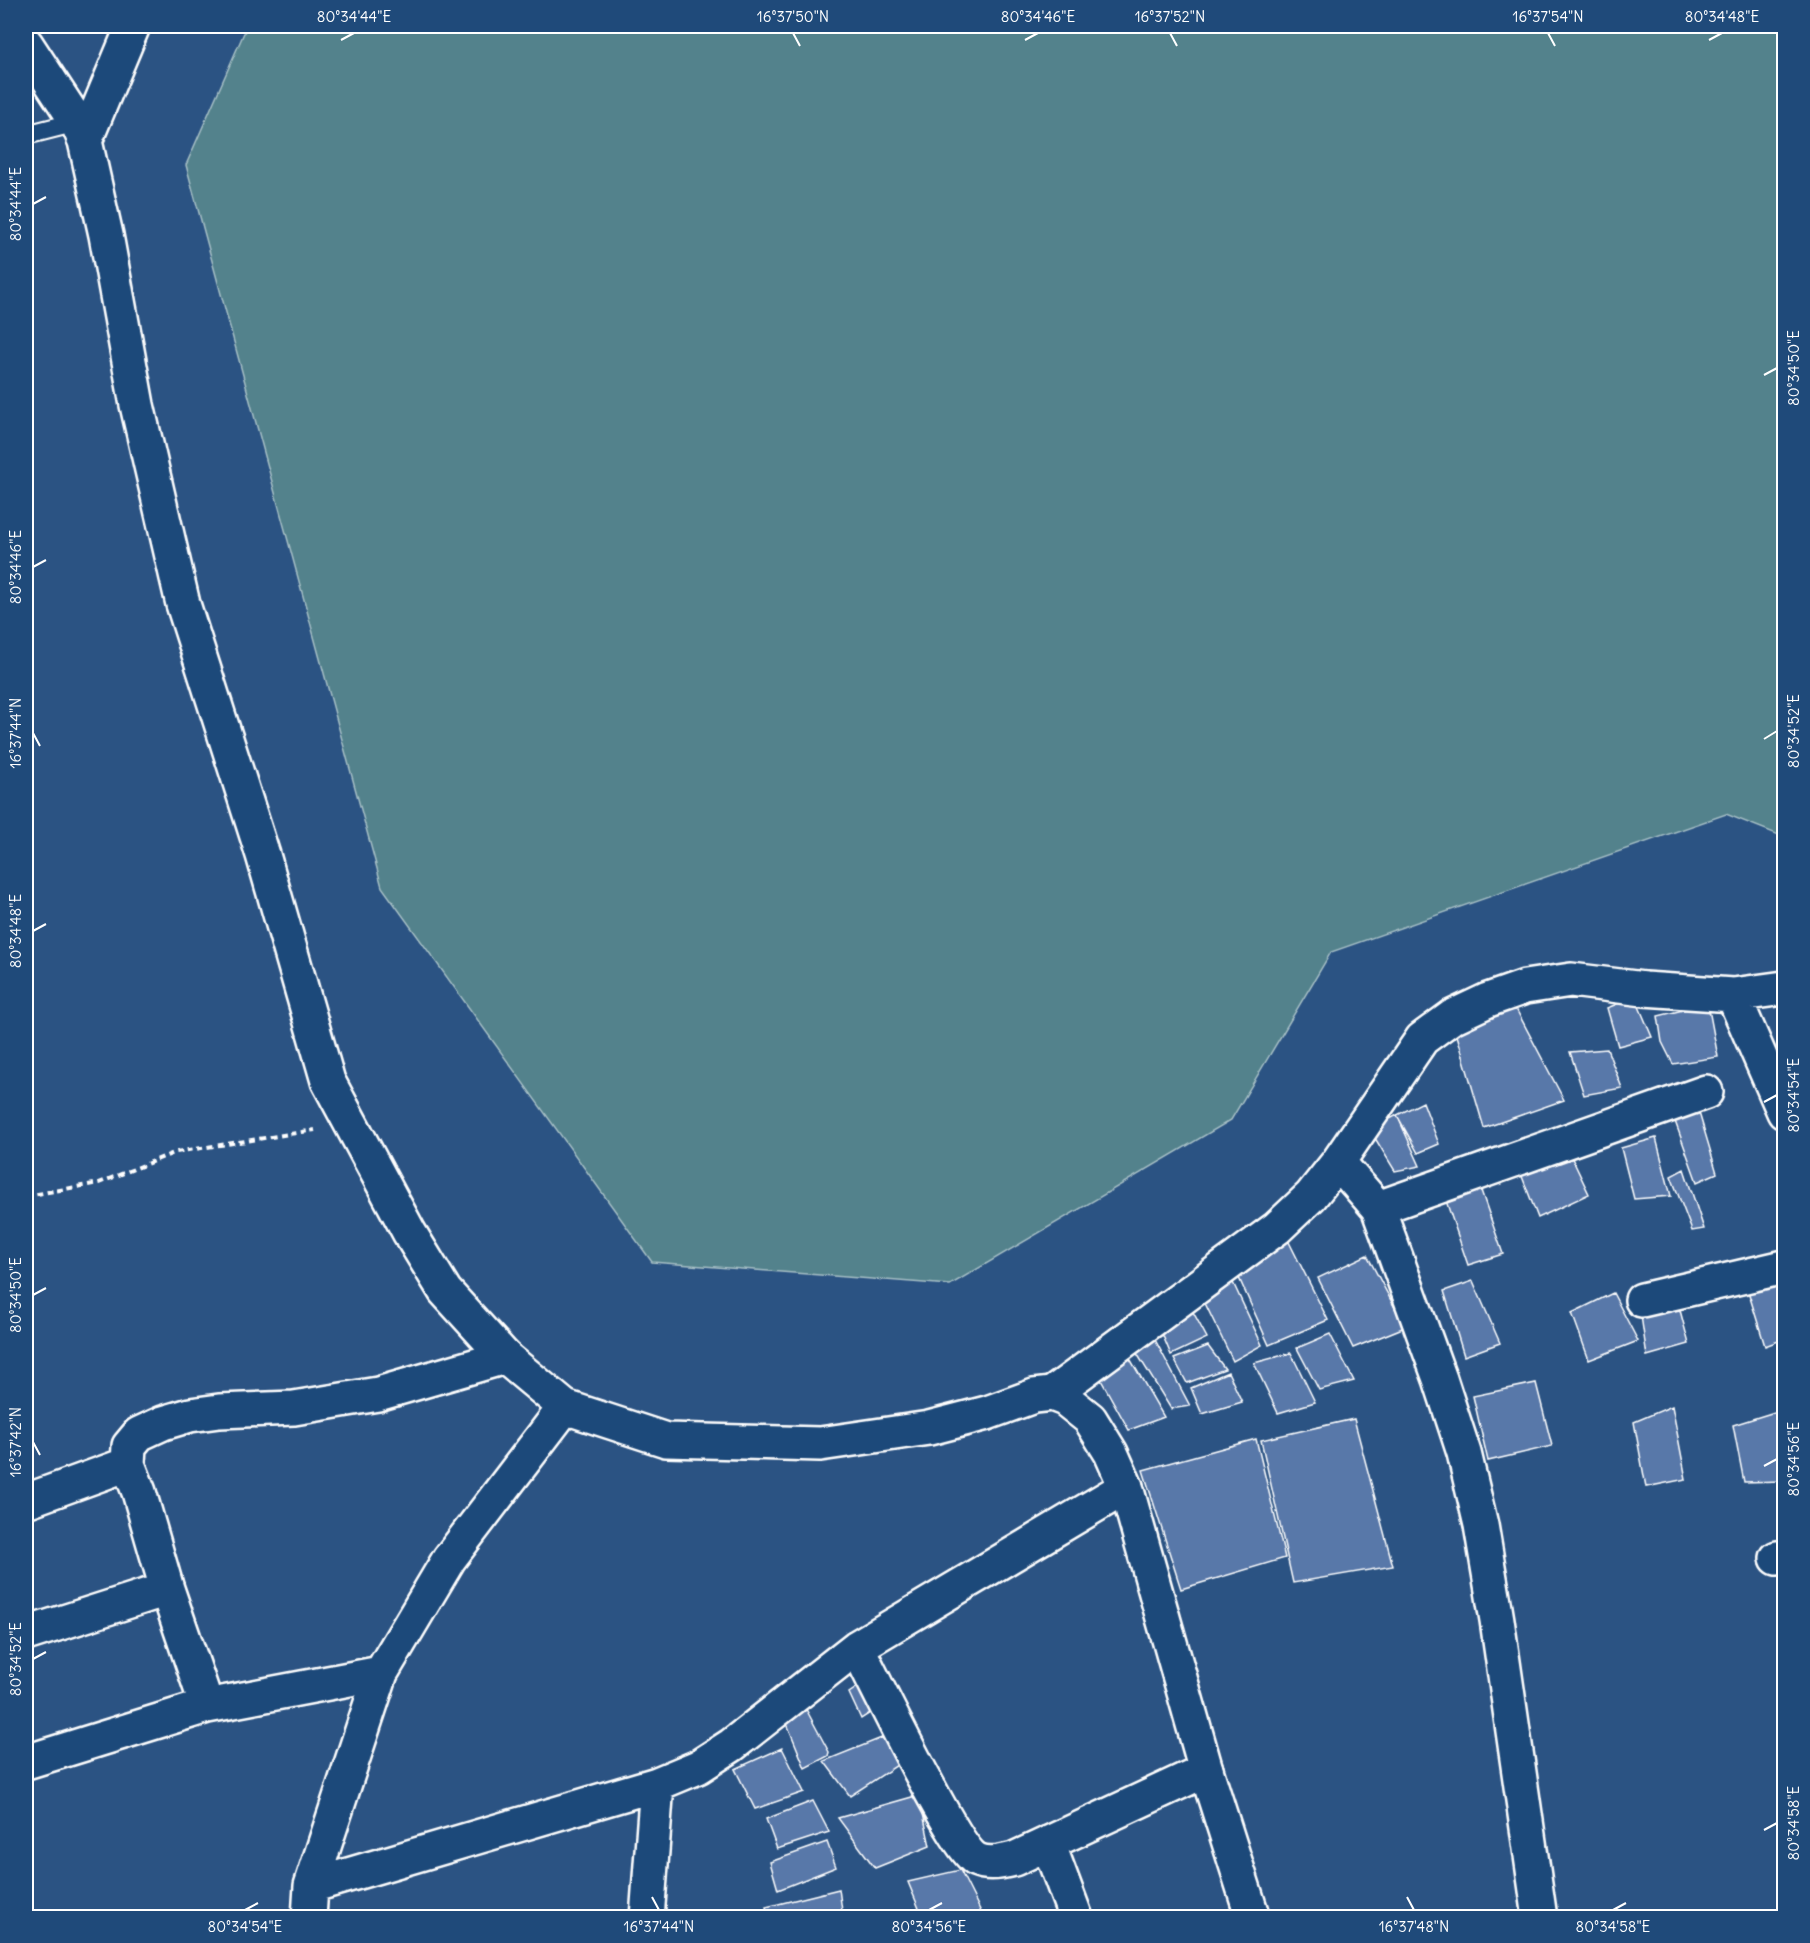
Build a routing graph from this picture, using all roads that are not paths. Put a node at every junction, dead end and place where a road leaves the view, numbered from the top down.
1 (133, 26) edge
2 (26, 44) edge
3 (81, 131) junction
4 (26, 135) edge
5 (1785, 988) edge
6 (1733, 995) junction
7 (1706, 1092) dead end
8 (1785, 1112) edge
9 (1338, 1162) junction
10 (1378, 1208) junction
11 (1785, 1267) edge
12 (1642, 1300) dead end
13 (505, 1357) junction
14 (1052, 1394) junction
15 (565, 1407) junction
16 (128, 1464) junction
17 (1126, 1487) junction
18 (26, 1501) edge
19 (167, 1589) junction
20 (26, 1634) edge
21 (857, 1647) junction
22 (381, 1672) junction
23 (207, 1706) junction
24 (26, 1762) edge
25 (1206, 1770) junction
26 (657, 1784) junction
27 (1048, 1844) junction
28 (310, 1902) edge
29 (647, 1917) edge
30 (1076, 1917) edge
31 (1253, 1917) edge
32 (1540, 1917) edge

1 - 3 street
2 - 3 street
3 - 4 lane
3 - 13 street
5 - 6 street
6 - 8 street
6 - 9 street
7 - 10 street
9 - 10 street
9 - 14 street
10 - 32 street
11 - 12 street
13 - 15 street
13 - 16 street
14 - 15 street
14 - 17 street
15 - 22 street
16 - 18 street
16 - 19 street
17 - 21 street
17 - 25 street
19 - 20 street
19 - 23 street
21 - 26 street
21 - 27 street
22 - 23 street
22 - 28 street
23 - 24 street
25 - 27 street
25 - 31 street
26 - 28 street
26 - 29 street
27 - 30 street

